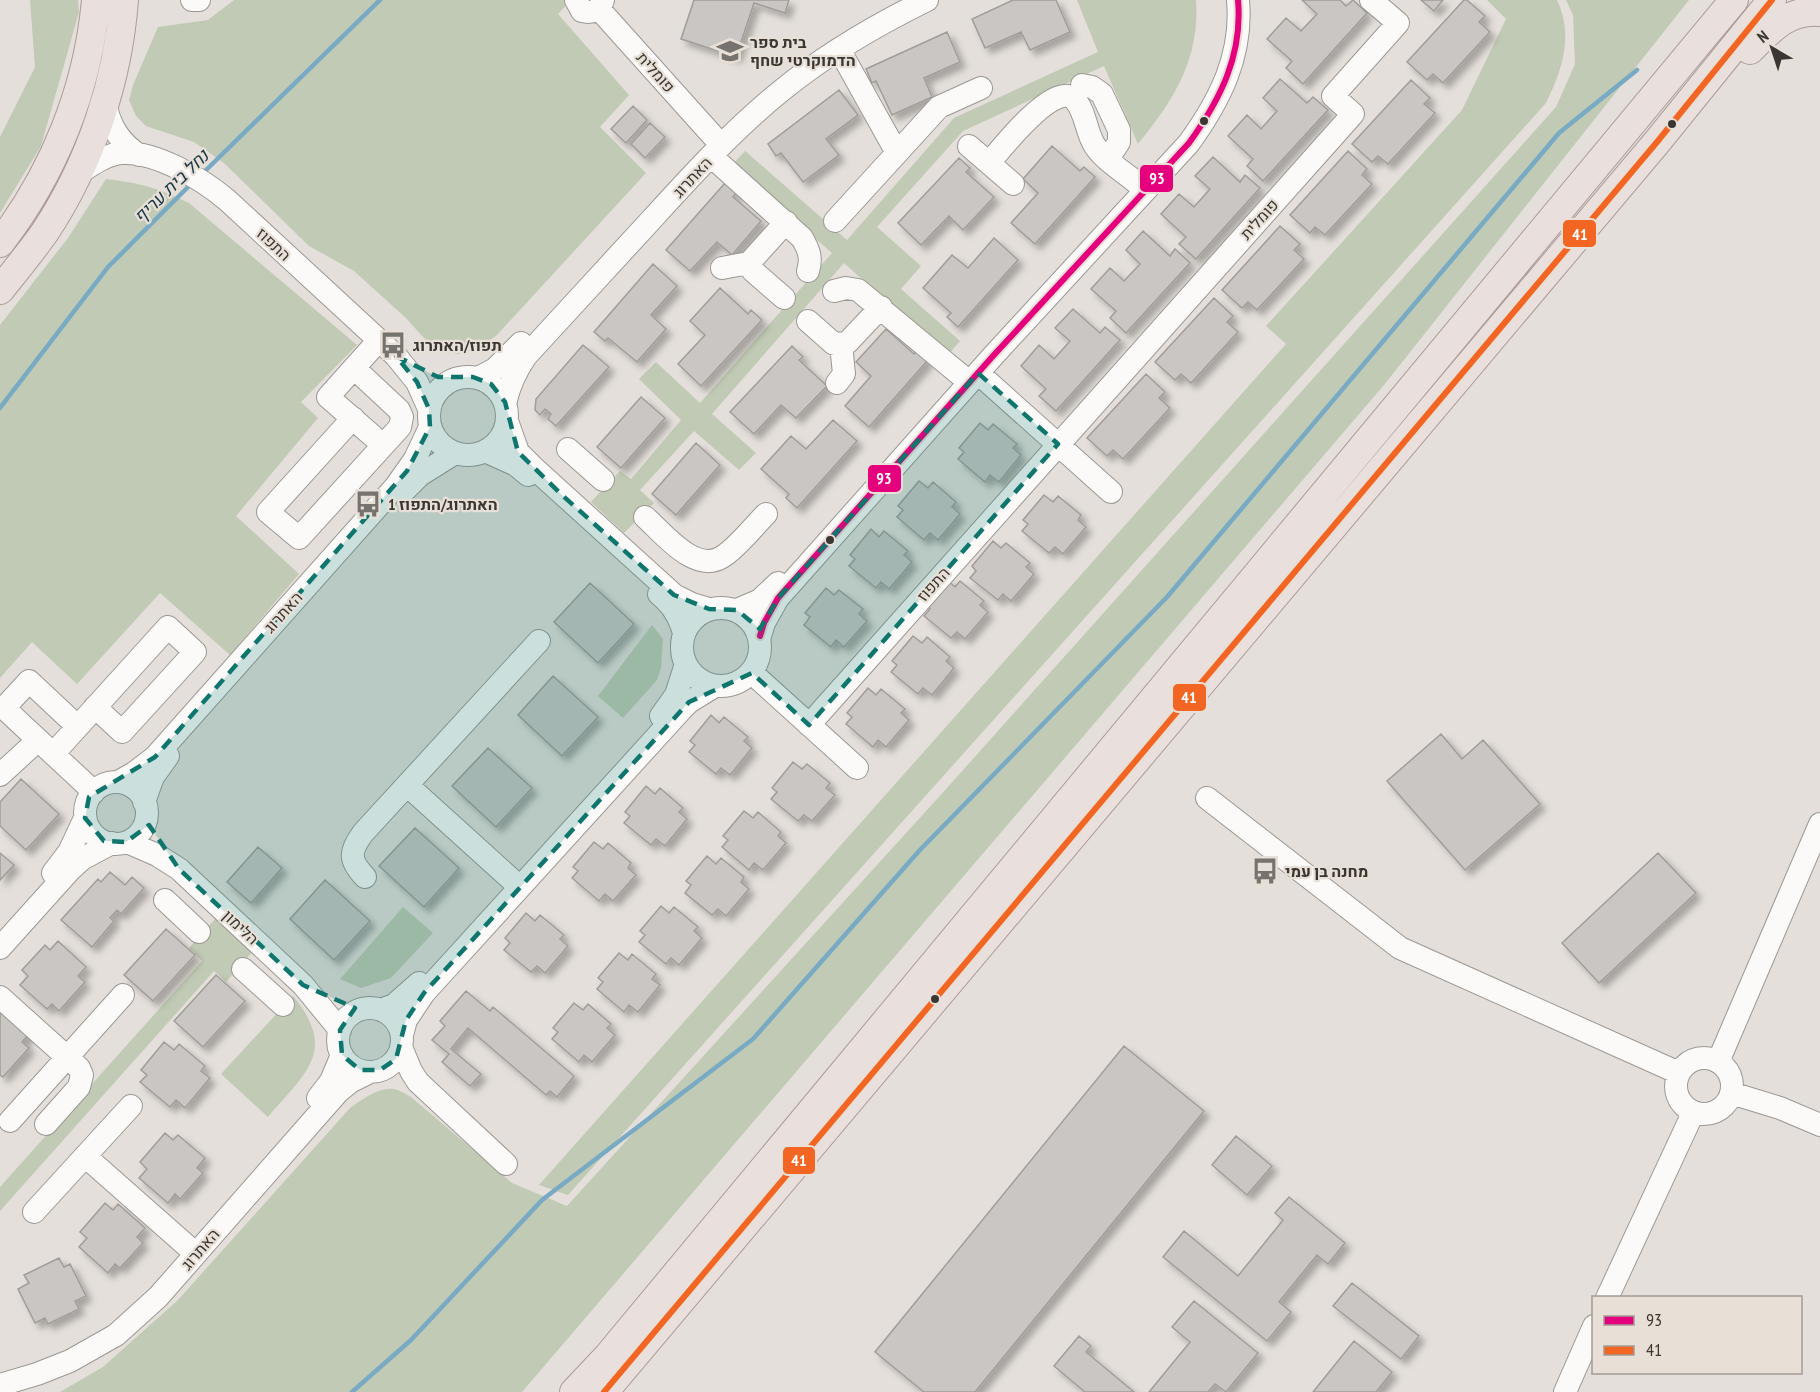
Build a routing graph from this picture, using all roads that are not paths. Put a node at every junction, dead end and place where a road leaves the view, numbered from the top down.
1 (96, 0) edge
2 (124, 0) edge
3 (192, 0) edge
4 (199, 0) edge
5 (576, 0) edge
6 (900, 0) edge
7 (927, 0) edge
8 (1225, 0) edge
9 (1238, 0) edge
10 (1371, 0) edge
11 (1717, 0) edge
12 (1734, 0) edge
13 (1772, 0) edge
14 (601, 4) edge
15 (1820, 12) edge
16 (839, 49) junction
17 (1665, 83) junction
18 (1082, 86) dead end
19 (981, 87) dead end
20 (105, 102) junction
21 (1657, 142) junction
22 (712, 146) junction
23 (969, 146) dead end
24 (897, 153) junction
25 (142, 155) junction
26 (1108, 159) junction
27 (989, 163) junction
28 (76, 175) junction
29 (1137, 183) junction
30 (1013, 184) dead end
31 (836, 221) dead end
32 (786, 222) junction
33 (0, 243) edge
34 (749, 263) junction
35 (722, 268) dead end
36 (808, 270) dead end
37 (0, 290) edge
38 (834, 291) dead end
39 (784, 298) dead end
40 (881, 307) junction
41 (808, 321) dead end
42 (379, 340) junction
43 (841, 344) junction
44 (396, 356) junction
45 (354, 368) junction
46 (970, 375) junction
47 (478, 378) junction
48 (453, 380) junction
49 (837, 383) dead end
50 (506, 412) junction
51 (353, 418) junction
52 (430, 418) junction
53 (1058, 444) junction
54 (383, 445) junction
55 (568, 449) dead end
56 (485, 451) junction
57 (455, 453) junction
58 (1111, 492) dead end
59 (562, 495) junction
60 (766, 514) dead end
61 (632, 558) junction
62 (709, 609) junction
63 (737, 610) junction
64 (684, 633) junction
65 (759, 636) junction
66 (539, 641) dead end
67 (686, 664) junction
68 (752, 673) junction
69 (715, 686) junction
70 (95, 708) junction
71 (809, 725) junction
72 (77, 726) junction
73 (45, 747) junction
74 (857, 768) dead end
75 (0, 775) edge
76 (118, 782) junction
77 (407, 785) junction
78 (94, 792) junction
79 (1207, 798) dead end
80 (145, 811) junction
81 (86, 818) junction
82 (1820, 824) edge
83 (119, 842) junction
84 (179, 869) junction
85 (365, 877) dead end
86 (512, 880) junction
87 (206, 894) junction
88 (165, 900) dead end
89 (0, 934) edge
90 (0, 948) edge
91 (278, 962) junction
92 (303, 984) junction
93 (123, 995) dead end
94 (0, 997) edge
95 (282, 1005) dead end
96 (370, 1010) junction
97 (340, 1030) junction
98 (402, 1041) junction
99 (342, 1055) junction
100 (67, 1058) junction
101 (1718, 1062) junction
102 (375, 1071) junction
103 (1679, 1073) junction
104 (418, 1082) junction
105 (1731, 1094) junction
106 (131, 1106) dead end
107 (1693, 1113) junction
108 (10, 1121) dead end
109 (46, 1124) dead end
110 (1820, 1125) edge
111 (85, 1156) junction
112 (506, 1164) dead end
113 (34, 1212) dead end
114 (187, 1246) junction
115 (1607, 1296) edge
116 (1592, 1328) edge
117 (0, 1374) edge
118 (0, 1384) edge
119 (574, 1392) edge
120 (604, 1392) edge
121 (1565, 1392) edge

1 - 33 main road
2 - 20 main road
3 - 4 street
5 - 14 street
6 - 22 street, האתרוג
7 - 16 street, האתרוג
8 - 29 street
9 - 46 street
10 - 53 street, פומלית
11 - 17 main road
12 - 17 main road
13 - 21 main road
14 - 22 street, פומלית
15 - 21 main road
16 - 22 street, האתרוג
16 - 24 street
17 - 119 main road
18 - 26 street
19 - 24 street
20 - 25 street, התפוז
20 - 28 main road
21 - 120 main road
22 - 32 street, פומלית
22 - 47 street, האתרוג
22 - 50 street, האתרוג
23 - 27 street
24 - 31 street
25 - 28 street, התפוז
25 - 42 street, התפוז
26 - 27 street
26 - 29 street
27 - 30 street
28 - 37 main road
29 - 46 street
32 - 34 street
32 - 36 street, פומלית
34 - 35 street
34 - 39 street
38 - 40 street
40 - 43 street
40 - 46 street
41 - 43 street
42 - 44 street, התפוז
42 - 45 street
43 - 49 street
44 - 48 street, התפוז
44 - 52 street, התפוז
45 - 51 street
45 - 54 street
46 - 53 street
46 - 63 street
46 - 65 street
47 - 48 street
47 - 50 street
48 - 52 street
50 - 56 street
50 - 59 street
51 - 54 street
51 - 54 street
52 - 57 street
52 - 76 street, האתרוג
53 - 58 street
53 - 71 street, התפוז
55 - 59 street
56 - 57 street
56 - 64 street
57 - 80 street, האתרוג
59 - 61 street
60 - 61 street
61 - 62 street
62 - 63 street
62 - 64 street
63 - 65 street
64 - 67 street
65 - 68 street
66 - 77 street
67 - 69 street
67 - 86 street
68 - 69 street
68 - 71 street
69 - 98 street
70 - 70 street
70 - 72 street
71 - 74 street
72 - 73 street
72 - 73 street
73 - 75 street
73 - 78 street
76 - 78 street
76 - 80 street
77 - 85 street
77 - 86 street
78 - 81 street
79 - 103 street
80 - 83 street
80 - 84 street, הלימון
81 - 83 street
81 - 89 street
82 - 101 street
83 - 84 street, הלימון
83 - 90 street
84 - 87 street, הלימון
86 - 96 street
87 - 88 street
87 - 91 street, הלימון
91 - 92 street, הלימון
91 - 95 street
92 - 96 street, הלימון
92 - 97 street, הלימון
93 - 100 street
94 - 100 street
96 - 97 street
96 - 98 street
97 - 99 street
98 - 102 street
98 - 104 street
99 - 102 street
99 - 114 street, האתרוג
100 - 108 street
100 - 109 street
101 - 103 street
101 - 105 street
102 - 104 street
102 - 118 street, האתרוג
103 - 107 street
104 - 112 street
105 - 107 street
105 - 110 street
106 - 111 street
107 - 115 street
111 - 113 street
111 - 114 street
114 - 117 street, האתרוג
116 - 121 street

